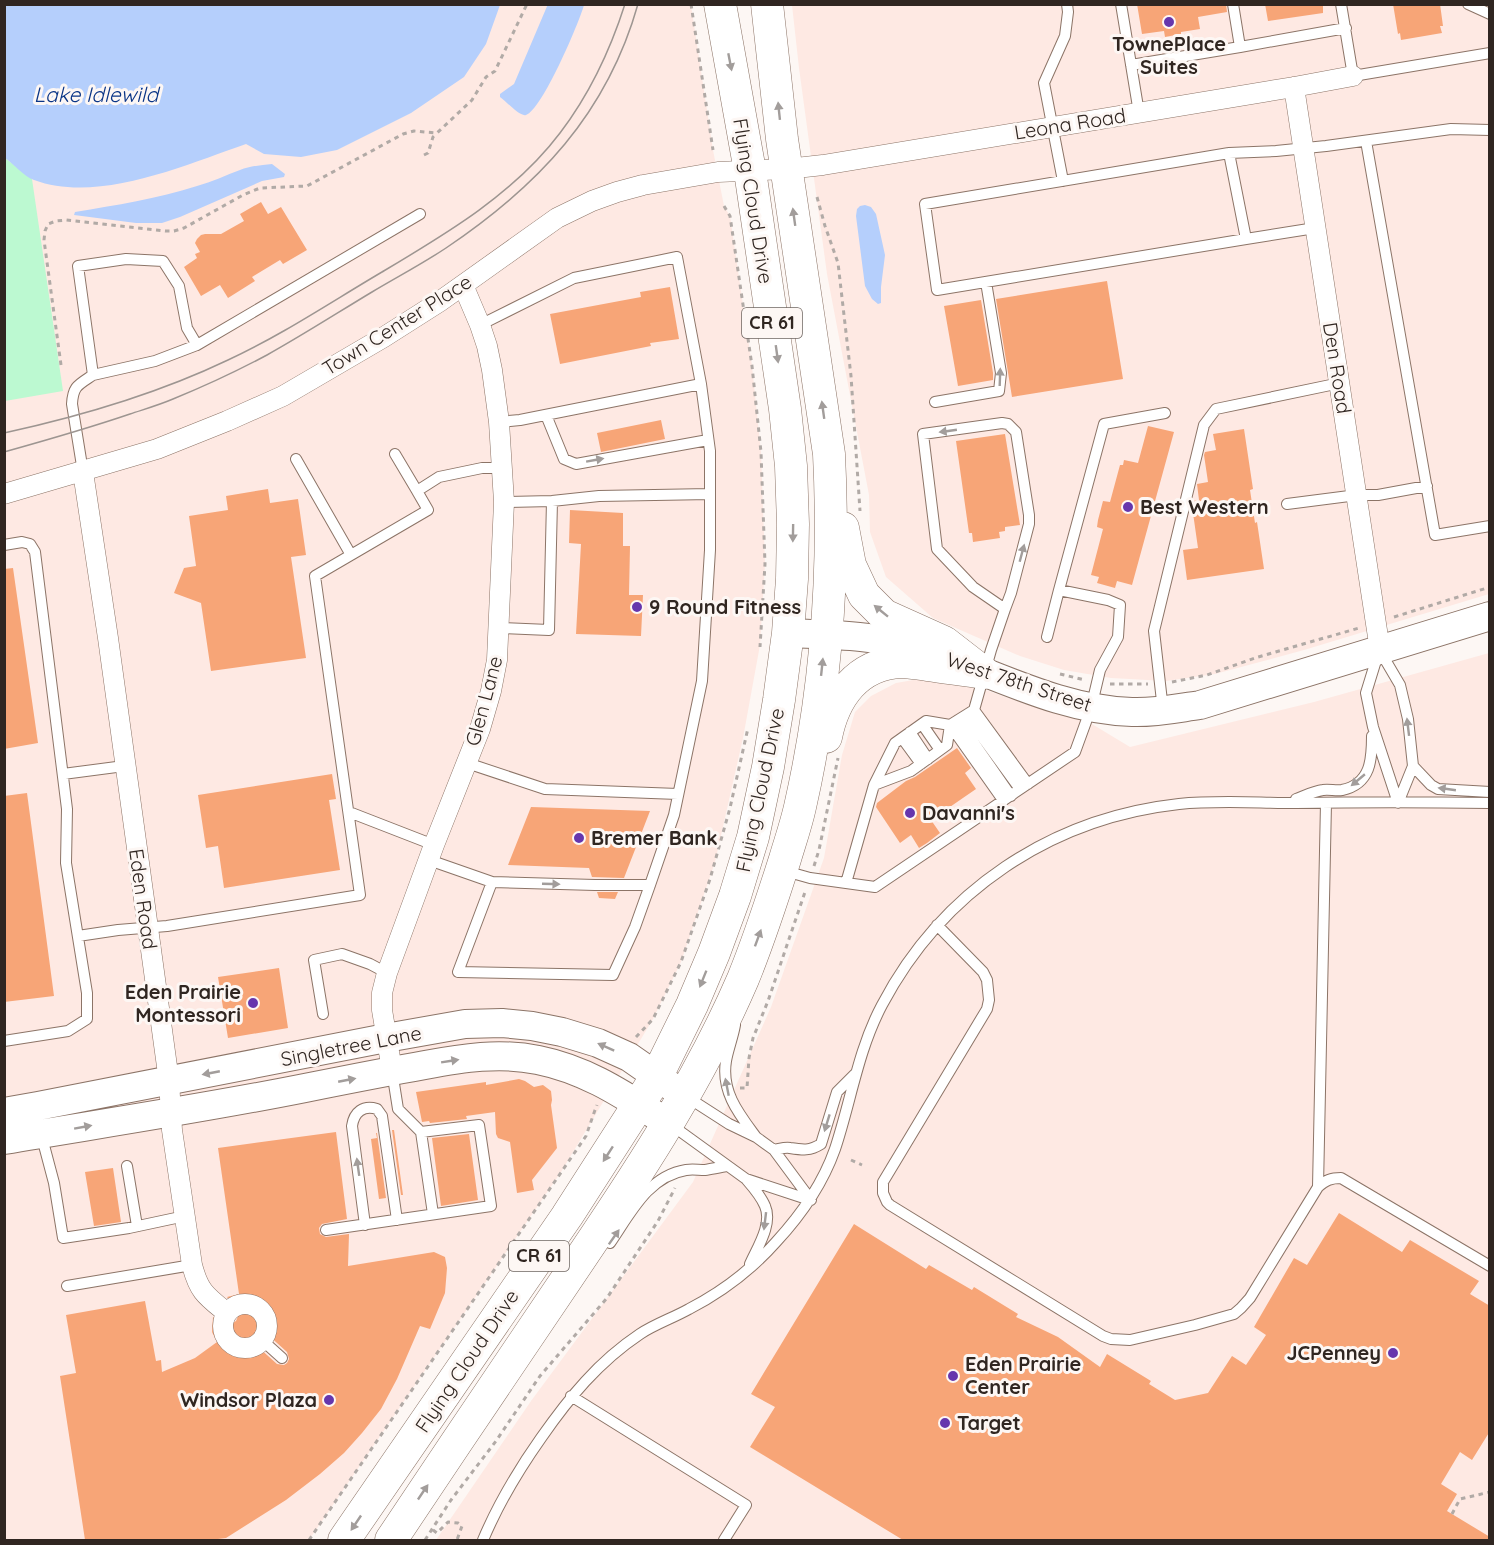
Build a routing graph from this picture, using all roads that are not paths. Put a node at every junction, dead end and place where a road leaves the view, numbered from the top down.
1 (720, 4) edge
2 (768, 4) edge
3 (1067, 4) edge
4 (1121, 4) edge
5 (1233, 4) edge
6 (1341, 4) edge
7 (1468, 4) edge
8 (1490, 14) edge
9 (1346, 28) junction
10 (1240, 47) junction
11 (1490, 53) edge
12 (1131, 65) junction
13 (1353, 76) junction
14 (1294, 87) junction
15 (1139, 113) junction
16 (1053, 127) junction
17 (1490, 130) edge
18 (1366, 141) junction
19 (1303, 148) junction
20 (1229, 153) junction
21 (787, 169) junction
22 (750, 171) junction
23 (1063, 181) junction
24 (420, 214) dead end
25 (1315, 228) junction
26 (1246, 239) junction
27 (986, 282) junction
28 (463, 285) junction
29 (480, 325) junction
30 (197, 345) junction
31 (93, 375) junction
32 (1340, 383) junction
33 (701, 384) junction
34 (934, 402) dead end
35 (1165, 413) dead end
36 (546, 415) junction
37 (499, 423) junction
38 (708, 440) junction
39 (395, 454) dead end
40 (829, 454) junction
41 (296, 459) dead end
42 (502, 468) junction
43 (82, 472) junction
44 (1427, 486) junction
45 (417, 491) junction
46 (4, 494) edge
47 (710, 494) junction
48 (1357, 495) junction
49 (552, 501) junction
50 (504, 502) junction
51 (1287, 504) dead end
52 (1490, 526) edge
53 (4, 546) edge
54 (351, 555) junction
55 (1059, 590) junction
56 (1005, 609) junction
57 (1490, 616) edge
58 (499, 628) junction
59 (788, 633) junction
60 (826, 635) junction
61 (1378, 636) junction
62 (1047, 637) dead end
63 (984, 673) junction
64 (1094, 695) junction
65 (1161, 697) junction
66 (962, 717) junction
67 (1373, 727) junction
68 (912, 731) junction
69 (931, 757) junction
70 (467, 763) junction
71 (124, 765) junction
72 (1413, 766) junction
73 (63, 774) junction
74 (874, 784) junction
75 (1015, 792) junction
76 (1490, 792) edge
77 (678, 794) junction
78 (1285, 803) junction
79 (1326, 803) junction
80 (1398, 803) junction
81 (1490, 803) edge
82 (800, 810) junction
83 (349, 812) junction
84 (432, 853) junction
85 (782, 870) junction
86 (492, 882) junction
87 (846, 883) junction
88 (650, 885) junction
89 (937, 925) junction
90 (148, 928) junction
91 (78, 936) junction
92 (387, 973) junction
93 (744, 977) junction
94 (323, 1014) dead end
95 (386, 1038) junction
96 (4, 1041) edge
97 (392, 1070) junction
98 (855, 1074) junction
99 (657, 1076) junction
100 (169, 1081) junction
101 (684, 1095) junction
102 (639, 1105) junction
103 (398, 1109) junction
104 (4, 1112) edge
105 (171, 1112) junction
106 (382, 1116) junction
107 (668, 1123) junction
108 (421, 1132) junction
109 (41, 1134) junction
110 (756, 1137) junction
111 (4, 1140) edge
112 (774, 1150) junction
113 (127, 1166) dead end
114 (728, 1166) junction
115 (746, 1179) junction
116 (1318, 1188) junction
117 (811, 1200) junction
118 (433, 1214) junction
119 (185, 1216) junction
120 (397, 1220) junction
121 (365, 1224) junction
122 (137, 1226) junction
123 (326, 1230) dead end
124 (606, 1249) dead end
125 (192, 1265) junction
126 (1490, 1266) edge
127 (749, 1267) junction
128 (67, 1286) dead end
129 (227, 1313) junction
130 (558, 1313) dead end
131 (262, 1340) junction
132 (522, 1345) junction
133 (282, 1358) dead end
134 (571, 1396) junction
135 (344, 1540) edge
136 (391, 1540) edge
137 (483, 1540) edge
138 (724, 1540) edge

1 -> 22 main road, Flying Cloud Drive / CR 61
21 -> 2 main road, Flying Cloud Drive / CR 61
3 - 16 lane
4 - 12 lane
5 - 10 lane
6 - 9 lane
7 - 8 lane
9 - 10 lane
9 - 13 lane
10 - 12 lane
11 - 13 lane
12 - 15 lane
13 - 14 street, Leona Road
14 - 15 street, Leona Road
14 - 19 street, Den Road
15 - 16 street, Leona Road
16 - 21 street, Leona Road
16 - 23 lane
17 - 18 lane
18 - 19 lane
18 - 44 lane
19 - 20 lane
19 - 25 street, Den Road
20 - 23 lane
20 - 26 lane
21 - 22 street, Town Center Place
40 -> 21 main road, Flying Cloud Drive / CR 61
22 - 28 street, Town Center Place
22 -> 59 main road, Flying Cloud Drive / CR 61
23 - 27 lane
24 - 30 lane
25 - 26 lane
25 - 32 street, Den Road
26 - 27 lane
34 -> 27 lane
28 - 29 street, Glen Lane
28 - 43 street, Town Center Place
29 - 33 lane
29 - 37 street, Glen Lane
30 - 31 lane
30 - 31 lane
31 - 43 lane
32 - 48 street, Den Road
32 - 65 lane
33 - 36 lane
33 - 38 lane
35 - 55 lane
36 - 37 lane
36 -> 38 lane
37 - 42 street, Glen Lane
38 - 47 lane
39 - 45 lane
40 - 60 main road, Flying Cloud Drive / CR 61
63 -> 40 main road
41 - 54 lane
42 - 45 lane
42 - 50 street, Glen Lane
43 - 46 street, Town Center Place
43 - 71 street, Eden Road
44 - 48 lane
44 - 52 lane
45 - 54 lane
47 - 49 lane
47 - 77 lane
48 - 51 lane
48 - 61 street, Den Road
49 - 50 lane
49 - 58 lane
50 - 58 street, Glen Lane
53 - 73 lane
54 - 83 lane
55 - 62 lane
55 - 64 lane
56 -> 56 lane
56 - 63 lane
57 - 61 street, West 78th Street
58 - 70 street, Glen Lane
59 - 60 street, West 78th Street
59 -> 99 main road, Flying Cloud Drive / CR 61
60 - 63 street, West 78th Street
82 -> 60 main road, Flying Cloud Drive / CR 61
61 - 65 street, West 78th Street
61 - 67 lane
72 -> 61 lane
63 - 64 street, West 78th Street
63 - 66 lane
63 - 82 main road
64 - 65 street, West 78th Street
64 - 75 lane
66 - 68 lane
66 - 69 lane
66 - 75 lane
66 - 75 lane
67 -> 78 lane
67 - 80 lane
68 - 69 lane
68 - 69 lane
68 - 74 lane
69 - 74 lane
70 - 77 lane
70 - 84 street, Glen Lane
71 - 73 lane
71 - 90 street, Eden Road
76 -> 72 lane
72 - 80 lane
73 - 91 lane
74 - 87 lane
75 - 87 lane
77 - 88 lane
78 - 79 lane
78 - 89 lane
79 - 80 lane
79 - 116 lane
80 - 81 lane
82 - 85 main road, Flying Cloud Drive / CR 61
83 - 84 lane
83 - 90 lane
84 - 86 lane
84 - 92 street, Glen Lane
85 - 87 lane
93 -> 85 main road, Flying Cloud Drive / CR 61
86 -> 88 lane
86 - 88 lane
89 - 98 lane
89 - 116 lane
90 - 91 lane
90 - 100 street, Eden Road
91 - 96 lane
92 - 94 lane
92 - 95 street, Glen Lane
93 - 101 main road, Flying Cloud Drive / CR 61
110 -> 93 lane
95 - 97 street, Glen Lane
99 -> 95 street, Singletree Lane
95 -> 100 street, Singletree Lane
97 -> 102 street, Singletree Lane
97 - 103 lane
105 -> 97 street, Singletree Lane
98 -> 112 lane
98 - 117 lane
99 - 101 street, Singletree Lane
99 - 102 main road, Flying Cloud Drive / CR 61
100 - 104 street, Singletree Lane
100 - 105 street, Eden Road
101 - 107 main road, Flying Cloud Drive / CR 61
101 - 110 lane
102 - 107 street, Singletree Lane
102 -> 135 main road, Flying Cloud Drive / CR 61
103 - 106 lane
103 - 108 lane
109 -> 105 street, Singletree Lane
105 - 119 street, Eden Road
106 - 120 lane
121 -> 106 lane
107 - 114 lane
107 - 132 main road, Flying Cloud Drive / CR 61
108 - 118 lane
108 - 118 lane
109 - 111 street, Singletree Lane
109 - 122 lane
110 - 112 lane
112 - 117 lane
113 - 122 lane
114 - 115 lane
124 -> 114 lane
115 - 117 lane
115 -> 127 lane
116 - 126 lane
117 - 127 lane
118 - 120 lane
119 - 122 lane
119 - 125 street, Eden Road
120 - 121 lane
121 - 123 lane
125 - 128 lane
125 - 129 street, Eden Road
127 - 134 lane
129 - 131 street
129 - 131 street
130 - 132 lane
131 - 133 lane
136 -> 132 main road, Flying Cloud Drive / CR 61
134 - 137 lane
134 - 138 lane

